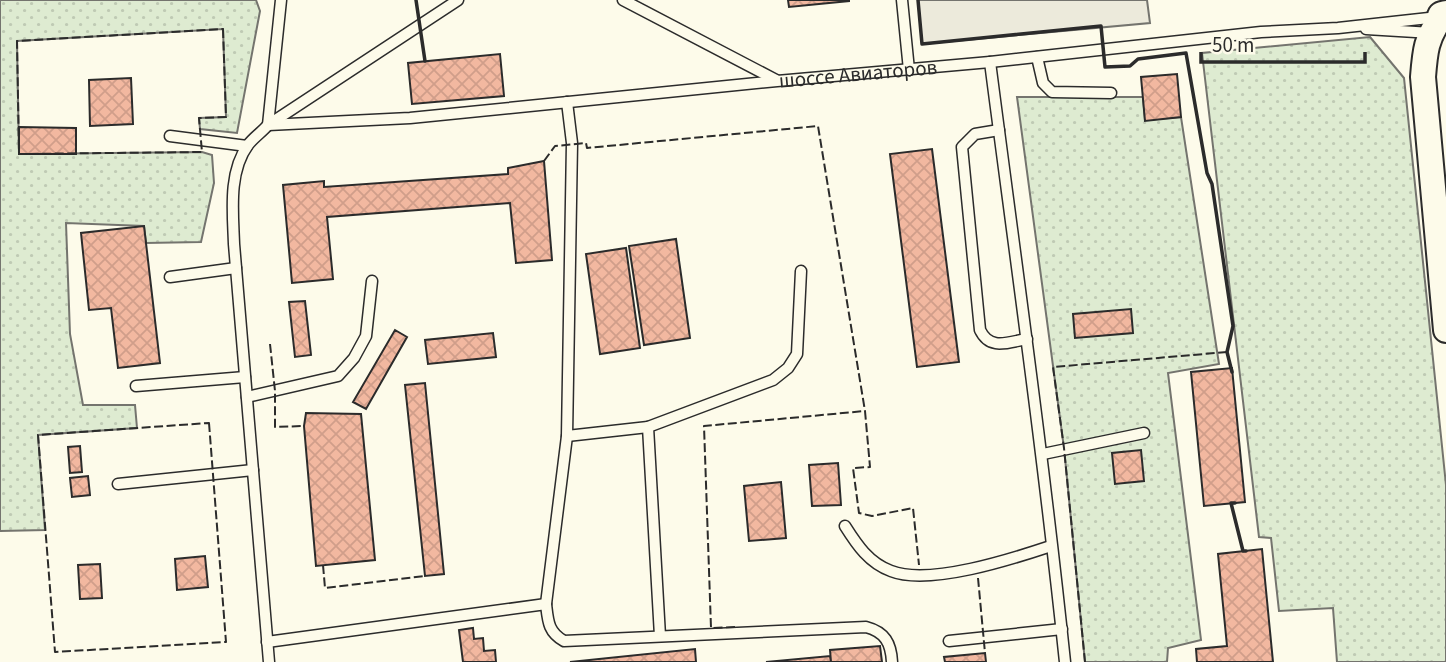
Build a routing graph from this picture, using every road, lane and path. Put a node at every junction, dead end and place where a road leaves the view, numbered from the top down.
1 (281, 0) edge
2 (458, 0) edge
3 (623, 0) edge
4 (902, 0) edge
5 (1441, 24) edge
6 (1338, 28) junction
7 (1037, 57) junction
8 (990, 62) junction
9 (909, 70) junction
10 (777, 81) junction
11 (1111, 93) dead end
12 (567, 102) junction
13 (268, 125) junction
14 (999, 130) junction
15 (170, 136) dead end
16 (247, 146) junction
17 (236, 268) junction
18 (801, 271) dead end
19 (170, 277) dead end
20 (372, 281) dead end
21 (1446, 330) edge
22 (1027, 339) junction
23 (245, 377) junction
24 (136, 386) dead end
25 (247, 397) junction
26 (648, 427) junction
27 (1144, 433) dead end
28 (567, 436) junction
29 (1043, 454) junction
30 (253, 470) junction
31 (118, 484) dead end
32 (845, 526) dead end
33 (1051, 546) junction
34 (546, 604) junction
35 (1062, 629) junction
36 (660, 636) junction
37 (949, 641) dead end
38 (267, 642) junction
39 (269, 662) edge
40 (892, 662) edge
41 (1065, 662) edge

1 - 13 lane
2 - 13 lane
3 - 10 lane
4 - 9 lane
5 - 6 lane, шоссе Авиаторов
5 - 6 lane
5 - 21 street
6 - 7 lane, шоссе Авиаторов
7 - 8 lane, шоссе Авиаторов
7 - 11 lane
8 - 9 lane, шоссе Авиаторов
8 - 14 lane
9 - 10 lane, шоссе Авиаторов
10 - 12 lane, шоссе Авиаторов
12 - 13 lane, шоссе Авиаторов
12 - 28 lane
13 - 16 lane
14 - 22 lane
14 - 22 lane
15 - 16 lane
16 - 17 lane
17 - 19 lane
17 - 23 lane
18 - 26 lane
20 - 25 lane
22 - 29 lane
23 - 24 lane
23 - 25 lane
25 - 30 lane
26 - 28 lane
26 - 36 lane
27 - 29 lane
28 - 34 lane
29 - 33 lane
30 - 31 lane
30 - 38 lane
32 - 33 lane
33 - 35 lane
34 - 36 lane
34 - 38 lane
35 - 37 lane
35 - 41 lane
36 - 40 lane
38 - 39 lane

